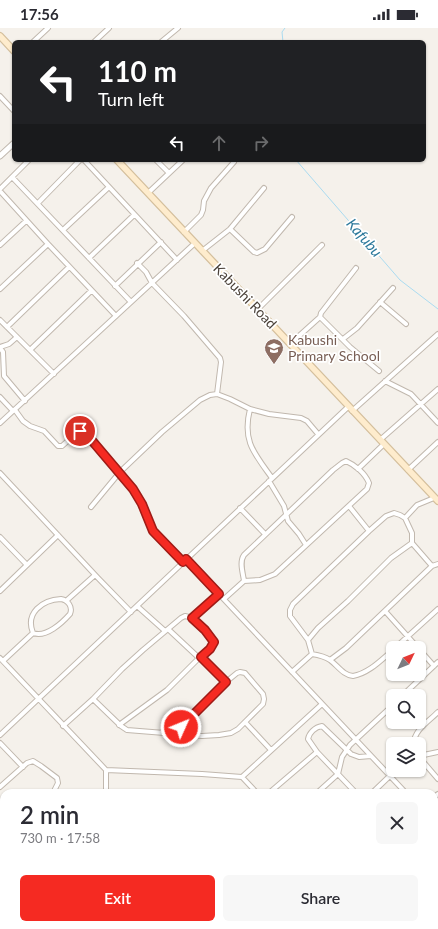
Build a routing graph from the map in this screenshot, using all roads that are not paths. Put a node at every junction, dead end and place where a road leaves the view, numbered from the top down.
1 (48, 28) edge
2 (109, 28) edge
3 (178, 28) edge
4 (0, 36) edge
5 (35, 40) edge
6 (96, 40) edge
7 (163, 40) edge
8 (12, 49) edge
9 (0, 96) edge
10 (5, 102) junction
11 (0, 106) edge
12 (12, 110) edge
13 (12, 145) edge
14 (0, 156) edge
15 (27, 162) edge
16 (78, 162) edge
17 (86, 162) edge
18 (119, 162) edge
19 (158, 162) edge
20 (181, 162) edge
21 (234, 162) dead end
22 (169, 173) junction
23 (12, 177) junction
24 (109, 187) junction
25 (264, 188) dead end
26 (0, 190) edge
27 (148, 193) junction
28 (5, 196) junction
29 (0, 201) edge
30 (38, 203) junction
31 (134, 215) junction
32 (292, 218) dead end
33 (26, 220) junction
34 (230, 229) junction
35 (63, 230) junction
36 (184, 232) junction
37 (161, 242) junction
38 (195, 243) junction
39 (48, 244) junction
40 (0, 245) edge
41 (322, 245) dead end
42 (202, 251) junction
43 (89, 258) junction
44 (177, 260) junction
45 (137, 263) junction
46 (69, 267) junction
47 (356, 268) dead end
48 (152, 283) junction
49 (115, 286) junction
50 (392, 288) dead end
51 (0, 290) edge
52 (91, 291) junction
53 (131, 302) junction
54 (380, 302) junction
55 (258, 309) junction
56 (116, 316) junction
57 (320, 317) junction
58 (0, 320) edge
59 (406, 324) dead end
60 (7, 327) junction
61 (438, 334) edge
62 (17, 337) junction
63 (343, 339) junction
64 (290, 344) junction
65 (0, 348) edge
66 (30, 350) junction
67 (380, 371) dead end
68 (54, 374) junction
69 (385, 381) junction
70 (438, 389) edge
71 (217, 394) junction
72 (0, 397) edge
73 (25, 401) junction
74 (421, 404) junction
75 (250, 409) junction
76 (350, 409) junction
77 (14, 410) junction
78 (0, 423) edge
79 (438, 424) edge
80 (318, 434) junction
81 (382, 442) junction
82 (438, 442) edge
83 (358, 469) junction
84 (408, 470) junction
85 (120, 472) junction
86 (0, 473) edge
87 (4, 478) junction
88 (270, 479) junction
89 (0, 481) edge
90 (436, 500) edge
91 (350, 506) junction
92 (91, 507) dead end
93 (240, 508) junction
94 (286, 514) junction
95 (405, 518) junction
96 (369, 531) junction
97 (265, 534) junction
98 (58, 535) junction
99 (0, 537) edge
100 (412, 542) junction
101 (306, 545) junction
102 (185, 561) junction
103 (438, 564) edge
104 (27, 565) junction
105 (432, 566) junction
106 (95, 575) junction
107 (244, 581) junction
108 (0, 592) edge
109 (219, 594) junction
110 (224, 599) junction
111 (66, 601) junction
112 (137, 606) junction
113 (438, 609) edge
114 (384, 611) junction
115 (132, 612) junction
116 (192, 618) junction
117 (166, 630) junction
118 (33, 633) junction
119 (408, 636) junction
120 (308, 640) junction
121 (403, 641) edge
122 (413, 641) edge
123 (312, 654) junction
124 (386, 656) edge
125 (426, 656) edge
126 (200, 658) junction
127 (1, 659) edge
128 (330, 660) junction
129 (438, 662) edge
130 (434, 666) junction
131 (292, 672) junction
132 (226, 682) junction
133 (409, 689) edge
134 (38, 699) junction
135 (93, 699) junction
136 (322, 704) junction
137 (386, 711) edge
138 (438, 712) edge
139 (245, 722) junction
140 (119, 725) junction
141 (63, 726) junction
142 (174, 733) junction
143 (0, 735) edge
144 (414, 737) edge
145 (356, 740) junction
146 (0, 743) edge
147 (271, 750) junction
148 (346, 750) junction
149 (317, 752) junction
150 (438, 752) edge
151 (426, 755) edge
152 (371, 756) junction
153 (426, 765) edge
154 (23, 767) junction
155 (106, 770) junction
156 (386, 772) edge
157 (338, 774) junction
158 (242, 777) junction
159 (389, 777) edge
160 (391, 777) edge
161 (438, 778) edge
162 (0, 787) edge
163 (55, 789) edge
164 (106, 789) edge
165 (253, 789) edge
166 (274, 789) edge
167 (321, 789) edge
168 (352, 789) edge
169 (376, 789) edge
170 (402, 789) edge

1 - 5 street
2 - 6 street
3 - 7 street
4 - 8 main road
9 - 10 street
10 - 11 street
10 - 12 street
13 - 14 street
15 - 23 street
16 - 30 street
17 - 24 street
18 - 27 main road, Kabushi Road
19 - 22 street
20 - 22 street
21 - 36 street
22 - 27 street
23 - 26 street
23 - 30 street
24 - 31 street
24 - 35 street
25 - 34 street
26 - 28 street
27 - 36 main road, Kabushi Road
28 - 29 street
28 - 33 street
30 - 35 street
31 - 37 street
31 - 43 street
32 - 34 street
33 - 39 street
33 - 40 street
34 - 42 street
35 - 43 street
36 - 38 main road, Kabushi Road
37 - 44 street
37 - 45 street
38 - 42 main road, Kabushi Road
38 - 44 street
39 - 46 street
39 - 51 street
41 - 55 street
42 - 55 main road, Kabushi Road
43 - 49 street
44 - 48 street
45 - 48 street
45 - 49 street
46 - 52 street
46 - 60 street
47 - 57 street
48 - 53 street
48 - 71 street
49 - 53 street
50 - 54 street
52 - 56 street
52 - 66 street
53 - 56 street
54 - 59 street
54 - 63 street
55 - 64 main road, Kabushi Road
56 - 68 street
57 - 63 street
57 - 64 street
58 - 60 street
60 - 62 street
61 - 69 street
62 - 65 street
62 - 66 street
63 - 67 street
64 - 76 main road, Kabushi Road
65 - 73 street
66 - 68 street
68 - 73 street
69 - 74 street
69 - 76 street
70 - 74 street
71 - 75 street
71 - 85 street
72 - 77 street
73 - 77 street
74 - 79 street
74 - 81 street
75 - 80 street
75 - 88 street
76 - 80 street
76 - 81 main road, Kabushi Road
77 - 78 street
77 - 85 street
80 - 88 street
81 - 83 street
81 - 84 main road, Kabushi Road
82 - 84 street
83 - 91 street
83 - 94 street
84 - 90 main road, Kabushi Road
85 - 92 street
85 - 102 street
86 - 87 street
87 - 89 street
87 - 98 street
88 - 93 street
88 - 94 street
90 - 95 street
91 - 96 street
91 - 101 street
93 - 97 street
93 - 102 street
94 - 97 street
94 - 101 street
95 - 96 street
95 - 100 street
96 - 120 street
97 - 107 street
98 - 104 street
98 - 106 street
99 - 104 street
100 - 105 street
100 - 120 street
101 - 107 street
102 - 109 street
102 - 112 street
103 - 105 street
104 - 108 street
105 - 114 street
106 - 111 street
106 - 115 street
107 - 110 street
109 - 110 street
109 - 116 street
110 - 131 street
111 - 118 street
111 - 118 street
112 - 115 street
112 - 117 street
113 - 119 street
114 - 119 street
114 - 128 street
115 - 134 street
116 - 117 street
116 - 126 street
117 - 126 street
117 - 135 street
118 - 127 street
119 - 121 street
119 - 122 street
120 - 123 street
123 - 128 street
123 - 131 street
124 - 128 street
125 - 130 street
126 - 132 street
126 - 140 street
127 - 134 street
129 - 130 street
130 - 133 street
131 - 136 street
132 - 139 street
132 - 142 street
134 - 141 street
134 - 143 street
135 - 140 street
135 - 141 street
136 - 145 street
136 - 147 street
137 - 145 street
138 - 144 street
139 - 142 street
139 - 147 street
140 - 142 street
141 - 155 street
145 - 148 street
145 - 152 street
146 - 154 street
147 - 158 street
148 - 149 street
148 - 152 street
148 - 157 street
149 - 157 street
149 - 166 street
150 - 151 street
152 - 156 street
153 - 161 street
154 - 162 street
154 - 163 street
155 - 158 street
155 - 164 street
157 - 167 street
157 - 168 street
158 - 165 street
159 - 169 street
160 - 170 street

